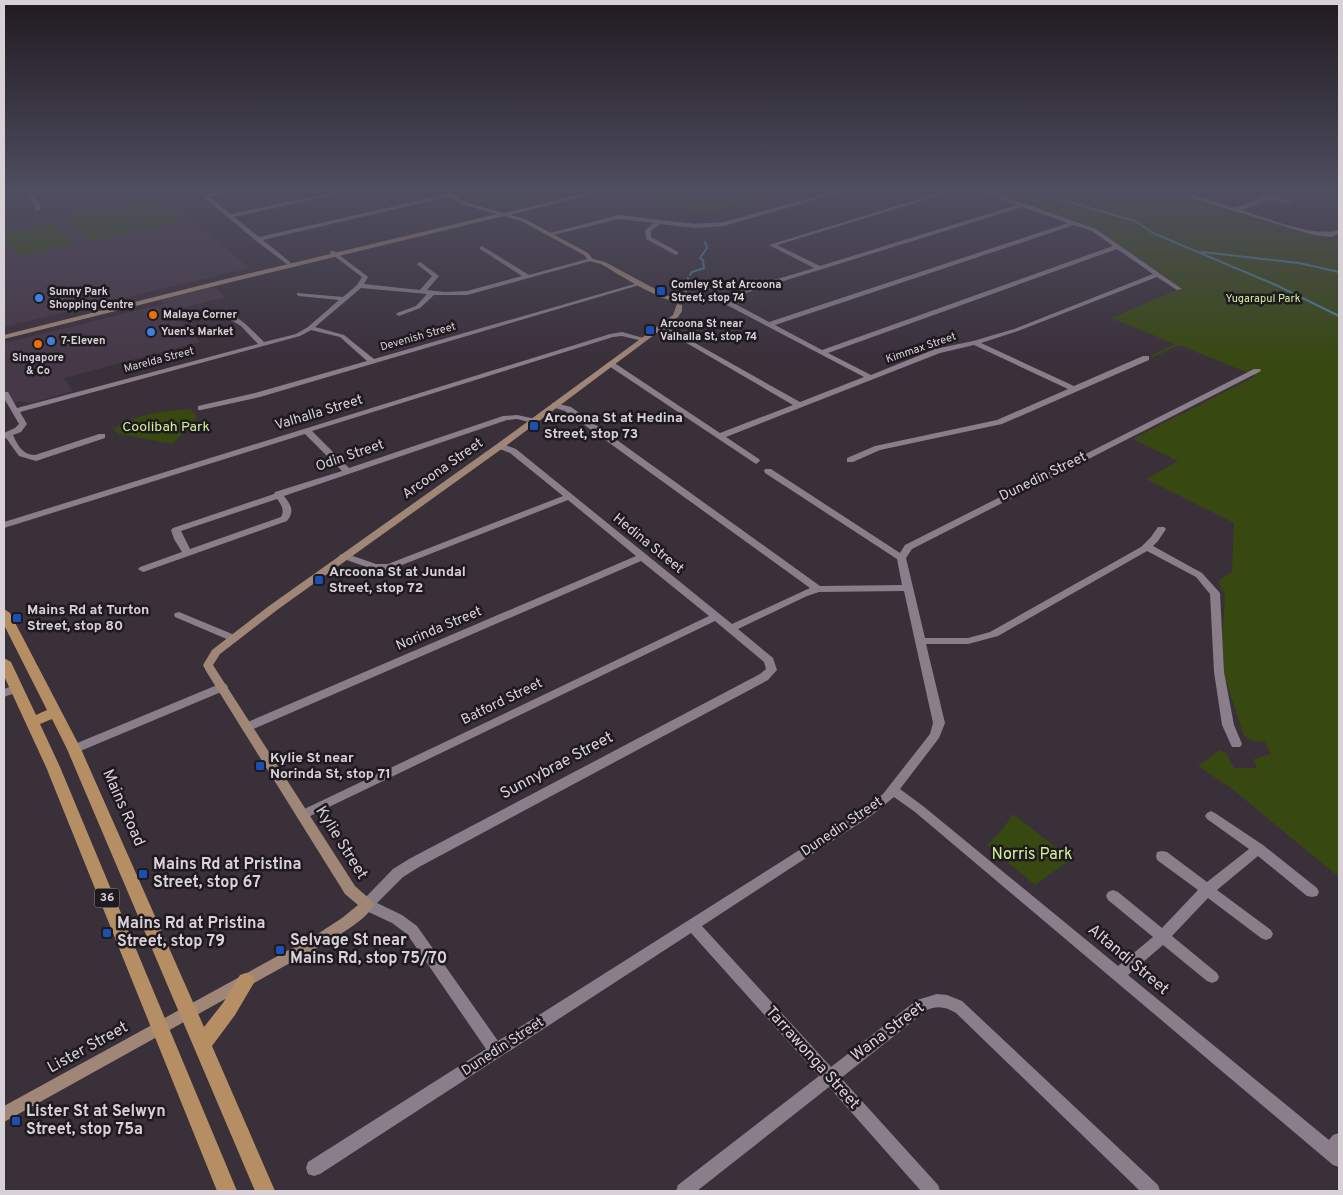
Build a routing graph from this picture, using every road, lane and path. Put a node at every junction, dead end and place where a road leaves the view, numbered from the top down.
1 (268, 248) edge
2 (355, 248) edge
3 (357, 248) edge
4 (482, 248) dead end
5 (574, 248) edge
6 (666, 248) edge
7 (778, 248) edge
8 (884, 248) edge
9 (999, 248) edge
10 (1113, 248) edge
11 (1121, 248) edge
12 (334, 253) junction
13 (676, 253) dead end
14 (591, 260) junction
15 (288, 263) junction
16 (420, 264) dead end
17 (819, 268) junction
18 (1158, 274) junction
19 (528, 276) junction
20 (640, 284) junction
21 (360, 286) junction
22 (1179, 290) dead end
23 (422, 292) junction
24 (432, 293) junction
25 (299, 294) dead end
26 (345, 299) junction
27 (720, 299) junction
28 (679, 302) junction
29 (223, 313) dead end
30 (399, 314) dead end
31 (770, 324) junction
32 (661, 326) junction
33 (310, 328) junction
34 (4, 330) edge
35 (4, 337) edge
36 (643, 339) junction
37 (975, 343) junction
38 (262, 344) junction
39 (823, 352) junction
40 (1146, 358) dead end
41 (372, 361) junction
42 (610, 364) junction
43 (1257, 371) dead end
44 (871, 378) junction
45 (1074, 389) junction
46 (6, 394) dead end
47 (555, 405) junction
48 (800, 405) junction
49 (201, 408) dead end
50 (15, 411) junction
51 (533, 421) junction
52 (306, 430) junction
53 (6, 435) edge
54 (102, 436) dead end
55 (721, 436) junction
56 (500, 446) junction
57 (756, 460) dead end
58 (850, 460) dead end
59 (347, 471) junction
60 (768, 471) dead end
61 (278, 494) junction
62 (569, 497) junction
63 (4, 525) edge
64 (1161, 529) dead end
65 (1147, 547) junction
66 (188, 553) junction
67 (344, 556) junction
68 (642, 557) junction
69 (901, 558) junction
70 (143, 569) dead end
71 (908, 588) junction
72 (818, 589) junction
73 (4, 612) edge
74 (179, 615) dead end
75 (716, 617) junction
76 (730, 628) junction
77 (233, 638) junction
78 (921, 641) junction
79 (216, 652) joint
80 (4, 662) edge
81 (772, 670) joint
82 (222, 687) junction
83 (10, 691) edge
84 (56, 712) junction
85 (33, 721) junction
86 (247, 726) junction
87 (1236, 744) dead end
88 (74, 749) junction
89 (892, 790) junction
90 (302, 814) junction
91 (1211, 816) dead end
92 (1258, 849) junction
93 (1162, 856) dead end
94 (1207, 890) junction
95 (1312, 892) dead end
96 (1113, 896) dead end
97 (368, 905) junction
98 (692, 925) junction
99 (1266, 934) dead end
100 (1162, 936) junction
101 (1118, 975) junction
102 (1212, 977) dead end
103 (246, 981) junction
104 (189, 1012) junction
105 (159, 1029) junction
106 (202, 1044) junction
107 (496, 1052) junction
108 (830, 1078) junction
109 (4, 1114) edge
110 (1336, 1150) edge
111 (314, 1168) dead end
112 (227, 1191) edge
113 (265, 1191) edge
114 (684, 1191) edge
115 (932, 1191) edge
116 (1152, 1191) edge

1 - 15 street
2 - 12 street
3 - 12 street
4 - 19 street
5 - 14 street
6 - 13 street
7 - 17 street
8 - 17 street
9 - 31 street
10 - 39 street
11 - 18 street
12 - 15 street
12 - 21 street
12 - 35 street
14 - 19 street
14 - 20 street
15 - 34 street
16 - 23 street
17 - 27 street
18 - 22 street
18 - 37 street, Kimmax Street
19 - 24 street
20 - 28 street
20 - 41 street, Devenish Street
21 - 23 street
21 - 26 street, Marelda Street
23 - 24 street
24 - 30 street
25 - 26 street
26 - 33 street, Marelda Street
27 - 28 street
27 - 31 street
28 - 32 street, Arcoona Street
29 - 38 street
31 - 39 street
32 - 36 street, Arcoona Street
32 - 48 street
33 - 38 street, Marelda Street
33 - 41 street
36 - 42 street, Arcoona Street
36 - 52 street, Valhalla Street
37 - 44 street, Kimmax Street
37 - 45 street
38 - 50 street, Marelda Street
39 - 44 street
40 - 45 street
41 - 49 street, Devenish Street
42 - 47 street, Arcoona Street
42 - 55 street
43 - 69 street, Dunedin Street
44 - 48 street, Kimmax Street
45 - 58 street
46 - 50 street
47 - 51 street, Arcoona Street
47 - 72 street
48 - 55 street, Kimmax Street
50 - 53 street
51 - 56 street, Arcoona Street
51 - 59 street, Odin Street
52 - 59 street
52 - 63 street, Valhalla Street
53 - 54 street
55 - 57 street
56 - 62 street, Hedina Street
56 - 67 street, Arcoona Street
59 - 61 street, Odin Street
60 - 69 street
61 - 66 street
61 - 66 street, Odin Street
62 - 67 street
62 - 68 street, Hedina Street
64 - 65 street
65 - 78 street
65 - 87 street
66 - 70 street
67 - 77 street, Arcoona Street
68 - 75 street, Hedina Street
68 - 86 street, Norinda Street
69 - 71 street, Dunedin Street
71 - 72 street
71 - 78 street, Dunedin Street
72 - 76 street
73 - 84 main road, Mains Road / 36
74 - 77 street
75 - 76 street, Hedina Street
75 - 90 street, Batford Street
76 - 81 street, Hedina Street
77 - 79 street, Arcoona Street
78 - 89 street, Dunedin Street
79 - 82 street, Kylie Street
80 - 83 main road, 36
81 - 97 street, Sunnybrae Street
82 - 86 street, Kylie Street
82 - 88 street
83 - 85 main road, 36
84 - 85 main road
84 - 88 main road, Mains Road / 36
85 - 105 main road, 36
86 - 90 street, Kylie Street
88 - 104 main road, Mains Road / 36
89 - 98 street, Dunedin Street
89 - 101 street, Altandi Street
90 - 97 street, Kylie Street
91 - 92 street
92 - 94 street
92 - 95 street
93 - 94 street
94 - 99 street
94 - 100 street
96 - 100 street
97 - 103 street, Lister Street
97 - 107 street, Kylie Street
98 - 107 street, Dunedin Street
98 - 108 street, Tarrawonga Street
100 - 101 street
100 - 102 street
101 - 110 street, Altandi Street
103 - 104 street, Lister Street
103 - 106 main road
104 - 105 street, Lister Street
104 - 106 main road, Mains Road / 36
105 - 109 street, Lister Street
105 - 112 main road, 36
106 - 113 main road, Mains Road / 36
107 - 111 street, Dunedin Street
108 - 114 street, Wana Street
108 - 115 street, Tarrawonga Street
108 - 116 street, Wana Street

